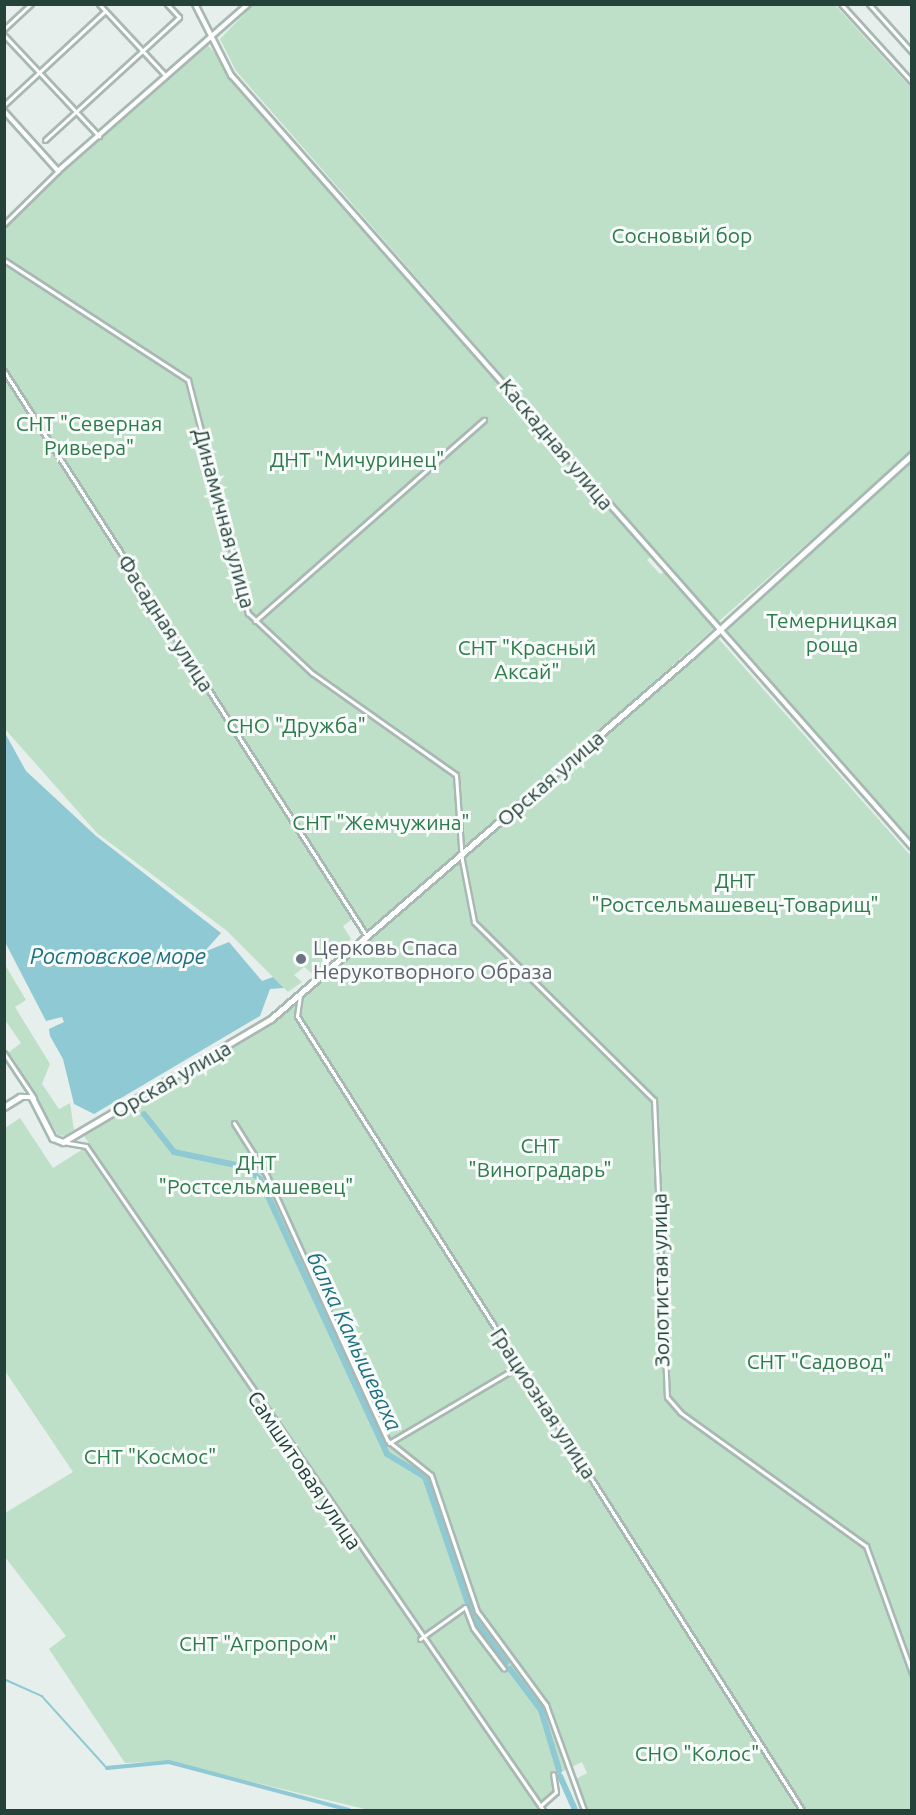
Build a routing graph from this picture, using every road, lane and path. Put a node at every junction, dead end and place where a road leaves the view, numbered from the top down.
1 (31, 4) edge
2 (99, 4) edge
3 (167, 4) edge
4 (195, 4) edge
5 (248, 4) edge
6 (841, 4) edge
7 (869, 4) edge
8 (105, 11) junction
9 (4, 29) edge
10 (4, 35) edge
11 (213, 35) junction
12 (143, 51) junction
13 (912, 52) edge
14 (40, 73) junction
15 (166, 76) junction
16 (912, 82) edge
17 (4, 105) edge
18 (4, 111) edge
19 (75, 112) junction
20 (99, 136) junction
21 (45, 140) dead end
22 (58, 171) junction
23 (4, 224) edge
24 (4, 260) edge
25 (4, 371) edge
26 (484, 420) dead end
27 (912, 455) edge
28 (255, 621) junction
29 (719, 630) junction
30 (456, 775) joint
31 (912, 848) edge
32 (461, 855) junction
33 (366, 935) junction
34 (301, 993) junction
35 (4, 1053) edge
36 (36, 1100) junction
37 (4, 1107) edge
38 (234, 1124) dead end
39 (63, 1142) junction
40 (519, 1366) junction
41 (389, 1443) junction
42 (420, 1639) junction
43 (504, 1669) dead end
44 (912, 1673) edge
45 (553, 1774) dead end
46 (540, 1806) junction
47 (543, 1810) edge
48 (585, 1810) edge
49 (802, 1810) edge

1 - 9 street
2 - 8 street
3 - 12 street
4 - 11 street, Каскадная улица
5 - 11 street
6 - 16 street
7 - 13 street
8 - 12 street
8 - 14 street
10 - 14 street
11 - 15 street
11 - 29 street, Каскадная улица
12 - 15 street
12 - 19 street
14 - 17 street
14 - 19 street
15 - 20 street
18 - 22 street
19 - 20 street
19 - 21 street
20 - 22 street
22 - 23 street
24 - 28 street, Динамичная улица
25 - 33 street, Фасадная улица
26 - 28 street
27 - 29 main road, Орская улица
28 - 30 street, Динамичная улица
29 - 31 street, Каскадная улица
29 - 32 main road, Орская улица
30 - 32 street, Золотистая улица
32 - 33 main road, Орская улица
32 - 44 street, Золотистая улица
33 - 34 main road, Орская улица
34 - 39 main road, Орская улица
34 - 40 street, Грациозная улица
35 - 36 street
36 - 37 main road
36 - 39 main road
38 - 41 street
39 - 42 street, Самшитовая улица
40 - 41 street
40 - 49 street, Грациозная улица
41 - 48 street
42 - 43 street
42 - 46 street, Самшитовая улица
45 - 46 street
46 - 47 street, Самшитовая улица

